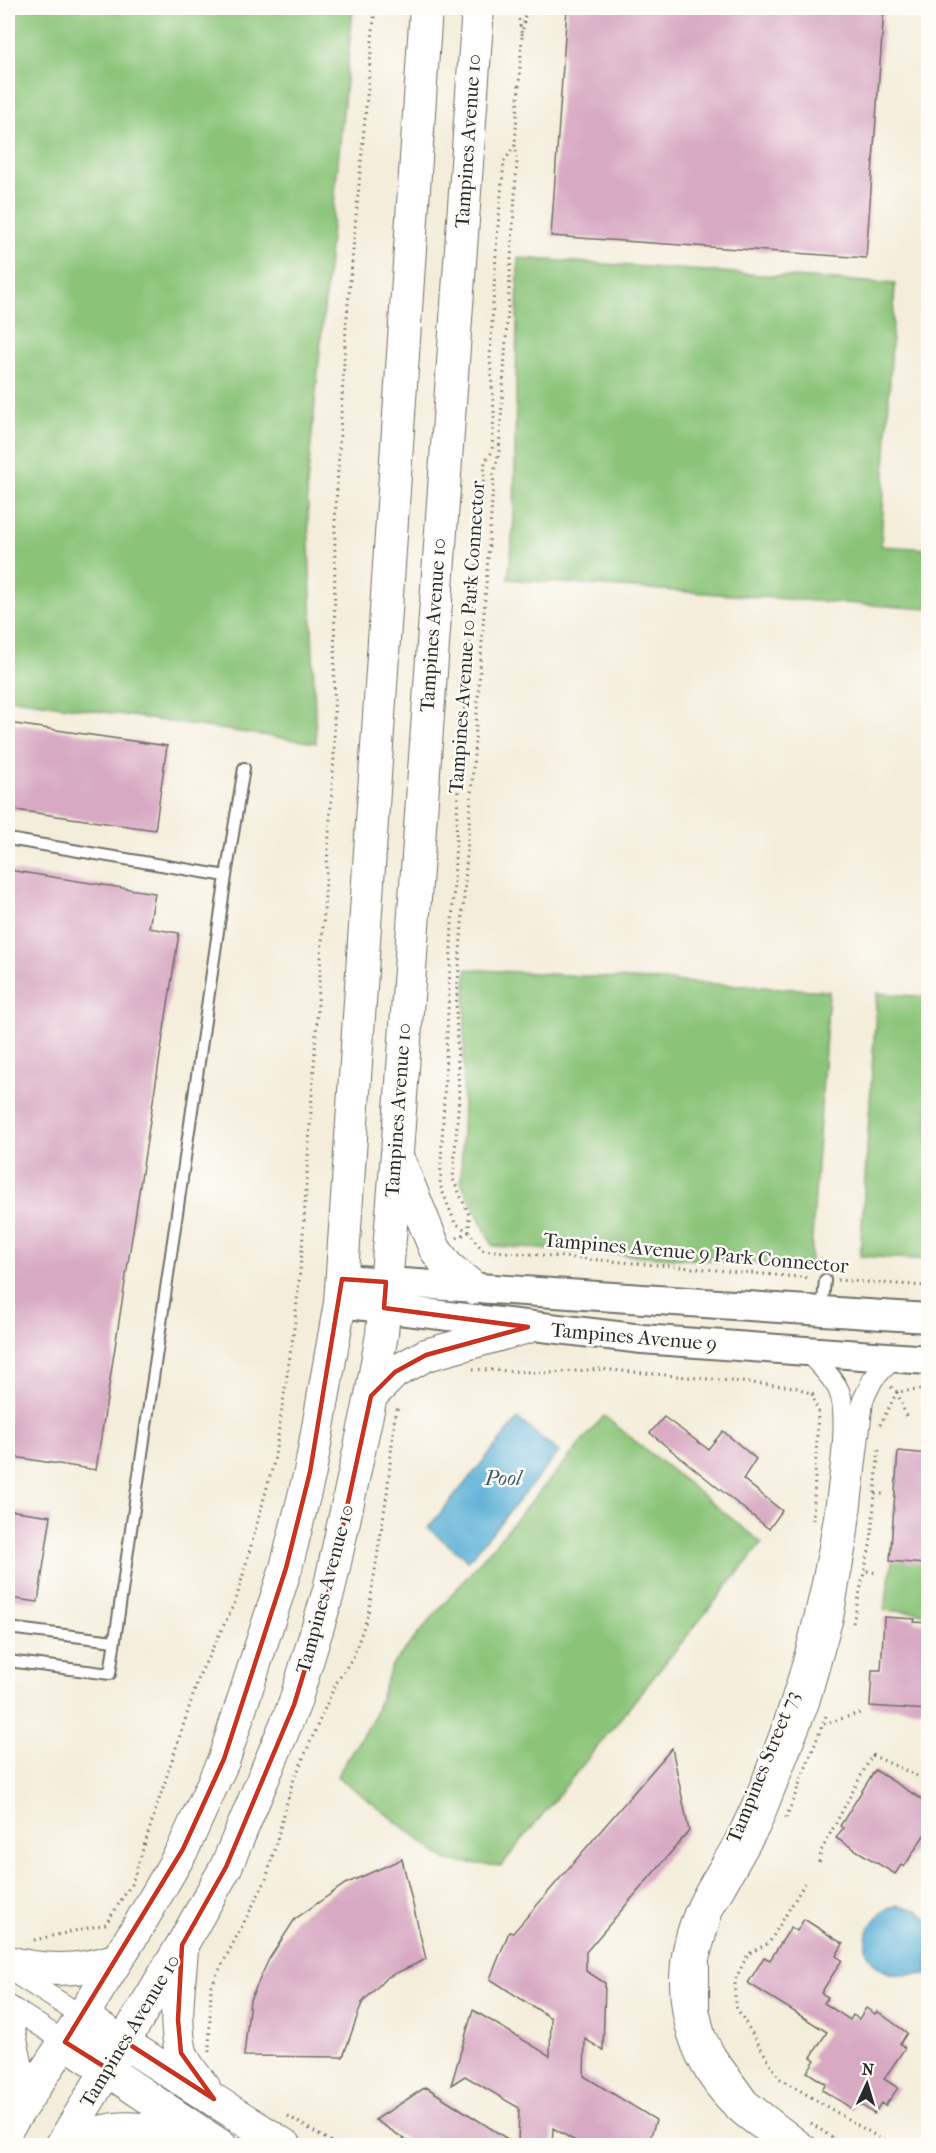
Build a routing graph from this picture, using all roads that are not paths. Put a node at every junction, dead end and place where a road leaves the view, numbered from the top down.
1 (426, 8) edge
2 (478, 8) edge
3 (244, 768) dead end
4 (8, 839) edge
5 (226, 876) junction
6 (397, 1154) junction
7 (825, 1280) road end
8 (474, 1288) junction
9 (341, 1291) junction
10 (385, 1295) junction
11 (822, 1311) junction
12 (928, 1318) edge
13 (528, 1327) junction
14 (808, 1352) junction
15 (894, 1358) junction
16 (928, 1360) edge
17 (371, 1396) junction
18 (8, 1628) edge
19 (114, 1641) junction
20 (8, 1661) edge
21 (182, 1945) junction
22 (17, 1951) edge
23 (117, 1959) junction
24 (8, 1969) edge
25 (8, 2005) edge
26 (82, 2016) junction
27 (8, 2026) edge
28 (124, 2041) junction
29 (65, 2042) junction
30 (108, 2069) junction
31 (214, 2099) junction
32 (12, 2121) edge
33 (61, 2145) edge
34 (72, 2145) edge
35 (219, 2145) edge
36 (286, 2145) edge
37 (784, 2145) edge
38 (807, 2145) edge

1 - 9 main road
2 - 6 main road, Tampines Avenue 10
3 - 5 lane
4 - 5 lane
5 - 19 lane
6 - 8 main road
6 - 10 main road, Tampines Avenue 10
7 - 11 lane
8 - 10 main road, Tampines Avenue 9
8 - 11 main road, Tampines Avenue 9
9 - 10 main road, Tampines Avenue 9
9 - 23 main road
10 - 13 main road, Tampines Avenue 9
10 - 17 main road, Tampines Avenue 10
11 - 12 main road, Tampines Avenue 9
13 - 14 main road, Tampines Avenue 9
13 - 17 main road
14 - 15 main road, Tampines Avenue 9
14 - 37 street, Tampines Street 73
15 - 16 main road, Tampines Avenue 9
15 - 38 street, Tampines Street 73
17 - 21 main road, Tampines Avenue 10
18 - 19 lane
19 - 20 lane
21 - 28 main road, Tampines Avenue 10
21 - 31 main road
22 - 23 main road
23 - 26 main road
24 - 26 street
25 - 29 street
26 - 28 main road
26 - 29 main road
27 - 32 main road
28 - 30 main road, Tampines Avenue 10
28 - 31 main road
29 - 30 main road
29 - 32 main road
30 - 33 main road, Tampines Avenue 10
30 - 35 main road
31 - 36 main road
34 - 35 main road

